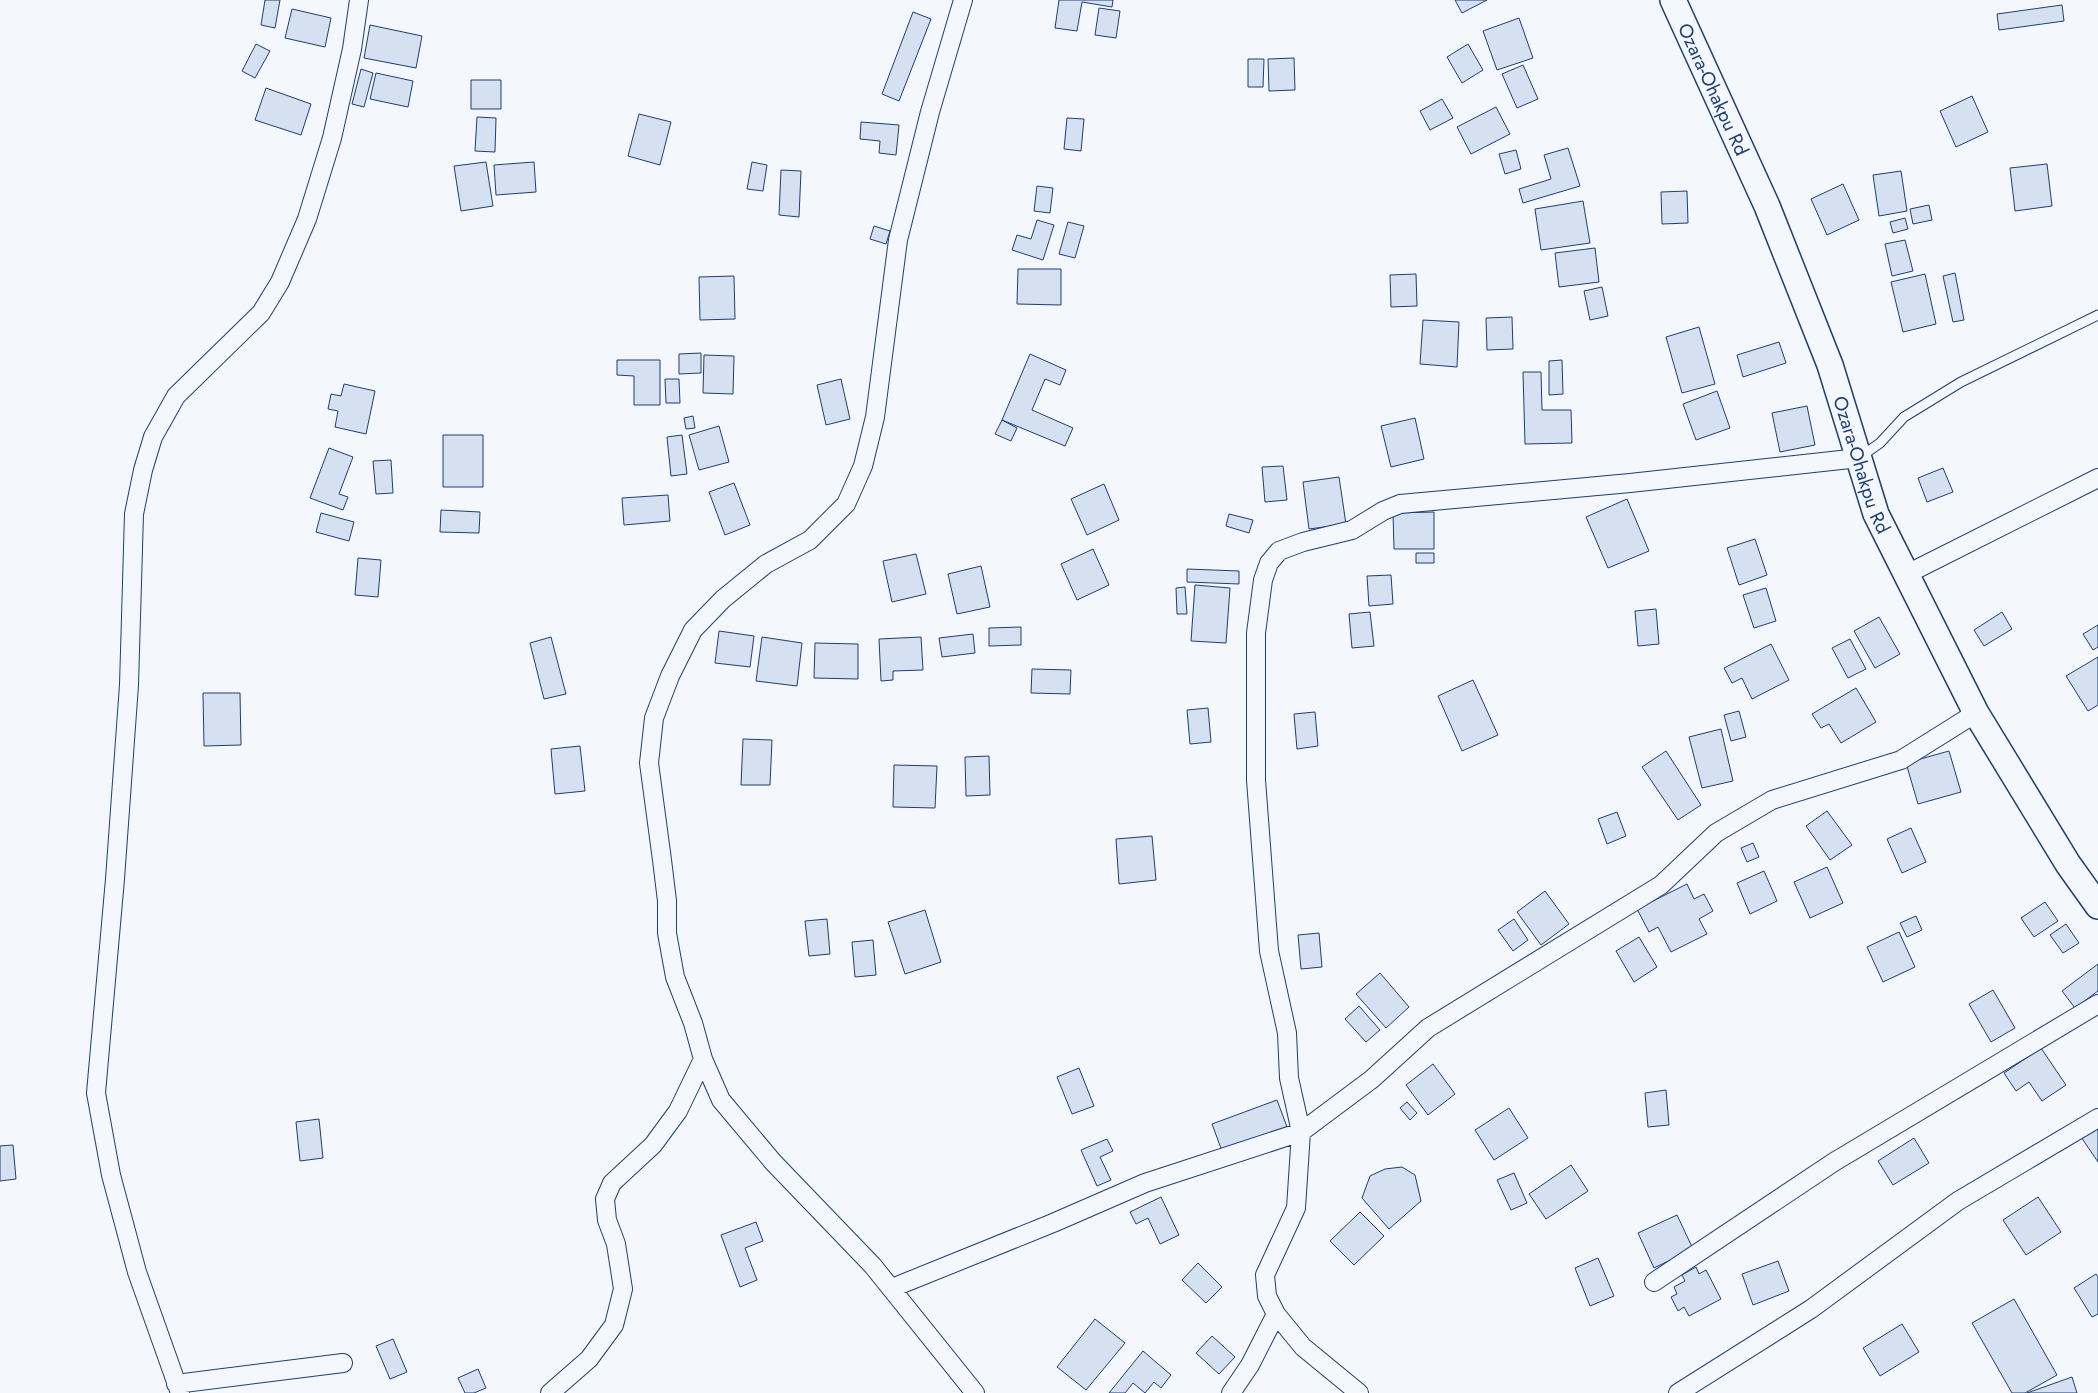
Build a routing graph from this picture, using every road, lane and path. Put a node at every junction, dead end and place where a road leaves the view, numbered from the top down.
1 (359, 0) edge
2 (963, 0) edge
3 (1673, 0) edge
4 (2098, 314) edge
5 (1859, 458) junction
6 (2098, 478) edge
7 (1907, 574) junction
8 (1976, 713) junction
9 (2098, 906) edge
10 (2098, 1004) edge
11 (703, 1059) junction
12 (2098, 1118) edge
13 (1301, 1132) junction
14 (1654, 1282) dead end
15 (892, 1288) junction
16 (1276, 1314) junction
17 (343, 1362) dead end
18 (178, 1389) edge
19 (550, 1393) edge
20 (974, 1393) edge
21 (1231, 1393) edge
22 (1359, 1393) edge
23 (1678, 1393) edge

1 - 18 street
2 - 11 street
3 - 5 main road, Ozara-Ohakpu Rd
4 - 5 lane
5 - 7 main road, Ozara-Ohakpu Rd
5 - 13 street
6 - 7 street
7 - 8 main road, Ozara-Ohakpu Rd
8 - 9 main road, Ozara-Ohakpu Rd
8 - 13 street
10 - 14 street
11 - 15 street
11 - 19 street
12 - 23 street
13 - 15 street
13 - 16 street
15 - 20 street
16 - 21 street
16 - 22 street
17 - 18 street

